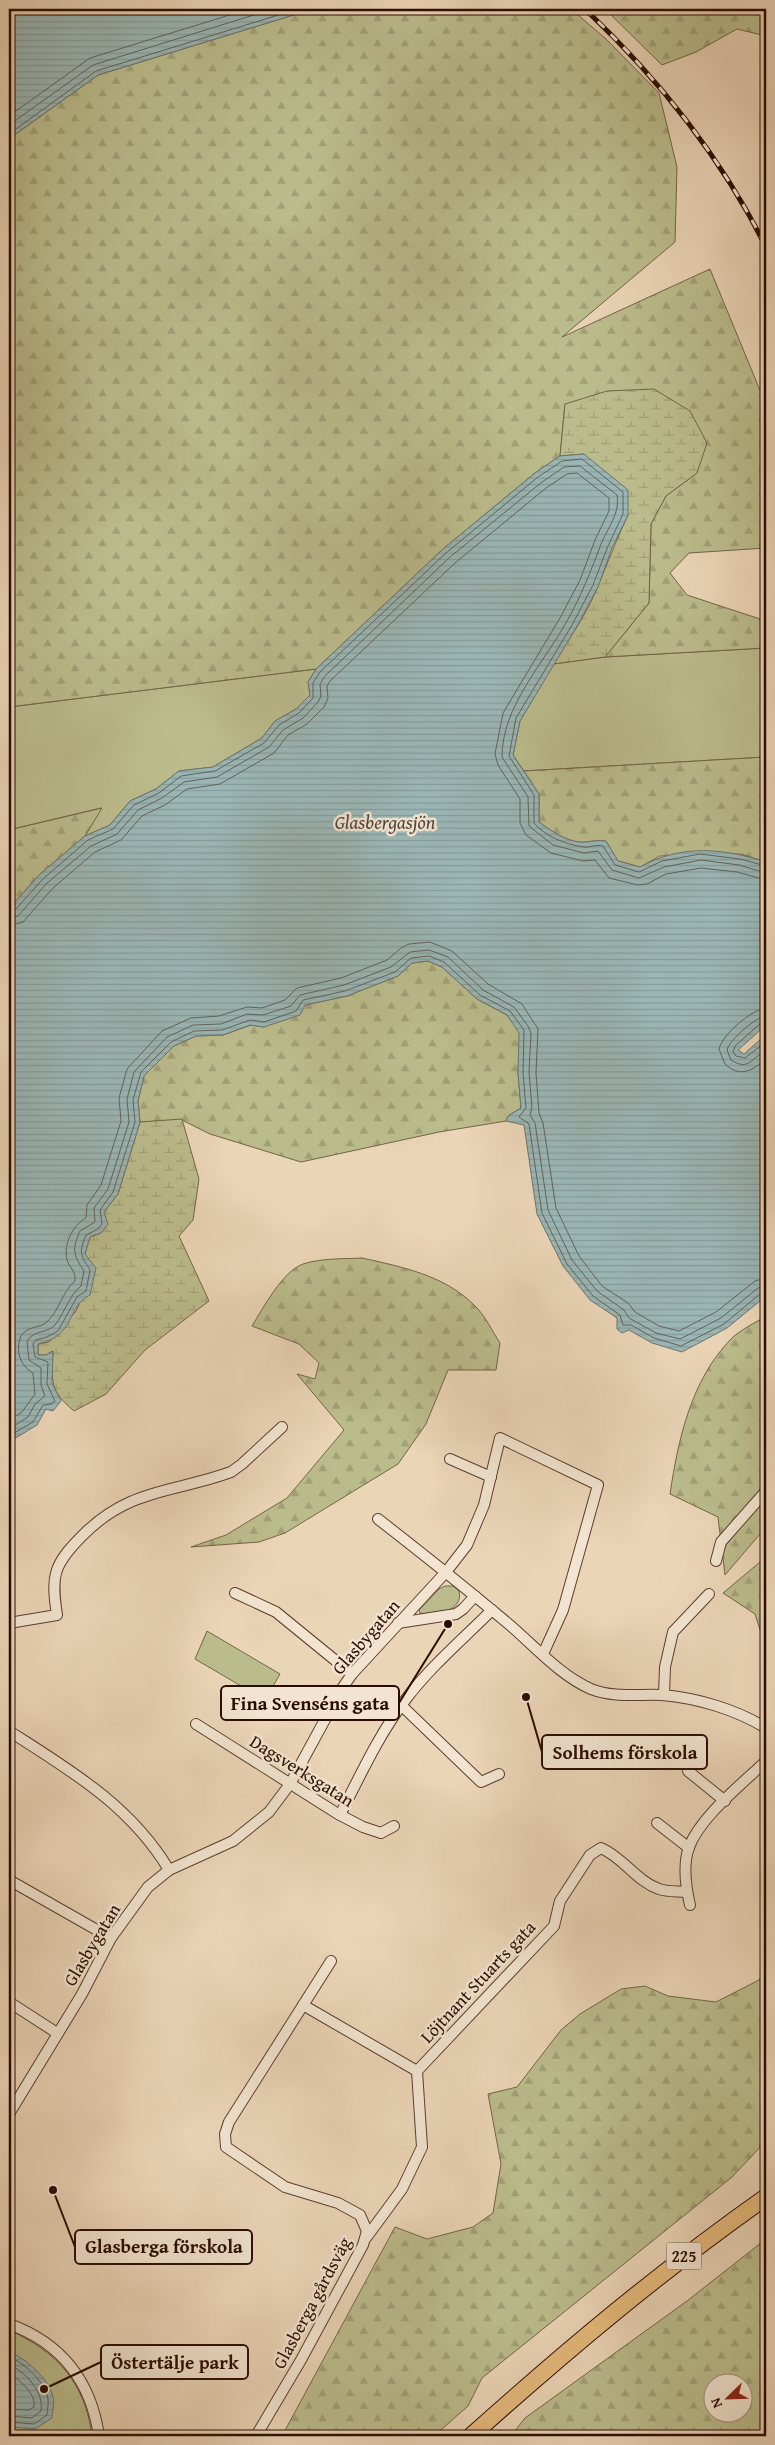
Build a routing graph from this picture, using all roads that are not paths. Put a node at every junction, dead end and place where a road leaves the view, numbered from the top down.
1 (282, 1426) dead end
2 (450, 1459) dead end
3 (491, 1477) junction
4 (766, 1491) edge
5 (378, 1519) dead end
6 (716, 1561) dead end
7 (446, 1572) junction
8 (235, 1593) dead end
9 (708, 1594) dead end
10 (474, 1596) junction
11 (492, 1610) junction
12 (9, 1623) edge
13 (398, 1623) junction
14 (543, 1654) junction
15 (352, 1674) junction
16 (664, 1695) junction
17 (401, 1705) junction
18 (196, 1724) dead end
19 (766, 1728) edge
20 (9, 1731) edge
21 (766, 1761) edge
22 (688, 1771) dead end
23 (499, 1774) dead end
24 (290, 1784) junction
25 (725, 1801) junction
26 (340, 1816) junction
27 (657, 1823) dead end
28 (394, 1826) dead end
29 (689, 1848) junction
30 (169, 1870) junction
31 (9, 1880) edge
32 (687, 1892) junction
33 (690, 1905) dead end
34 (111, 1938) junction
35 (331, 1961) dead end
36 (9, 2002) edge
37 (303, 2005) junction
38 (57, 2033) junction
39 (417, 2071) junction
40 (9, 2114) edge
41 (766, 2197) edge
42 (365, 2239) junction
43 (9, 2324) edge
44 (100, 2436) edge
45 (256, 2436) edge
46 (471, 2436) edge

1 - 12 street
2 - 3 street
3 - 7 street, Glasbygatan
3 - 14 street, Glasbygatan
4 - 6 street
5 - 7 street
7 - 10 street
7 - 13 street, Glasbygatan
8 - 15 street
9 - 16 street
10 - 11 street
10 - 13 street
11 - 14 street
11 - 17 street
13 - 15 street, Glasbygatan
14 - 16 street
15 - 24 street, Glasbygatan
16 - 19 street
17 - 23 street
17 - 26 street
18 - 24 street, Dagsverksgatan
20 - 30 street
21 - 25 street
22 - 25 street
24 - 26 street, Dagsverksgatan
24 - 30 street, Glasbygatan
25 - 29 street
26 - 28 street, Dagsverksgatan
27 - 29 street
29 - 32 street
30 - 34 street, Glasbygatan
31 - 34 street
32 - 33 street
32 - 39 street, Löjtnant Stuarts gata
34 - 38 street, Glasbygatan
35 - 37 street, Glasberga gårdsväg
36 - 38 street
37 - 39 street
37 - 42 street, Glasberga gårdsväg
38 - 40 street, Glasbygatan
39 - 42 street
41 - 46 main road, 225
42 - 45 street, Glasberga gårdsväg
43 - 44 street

